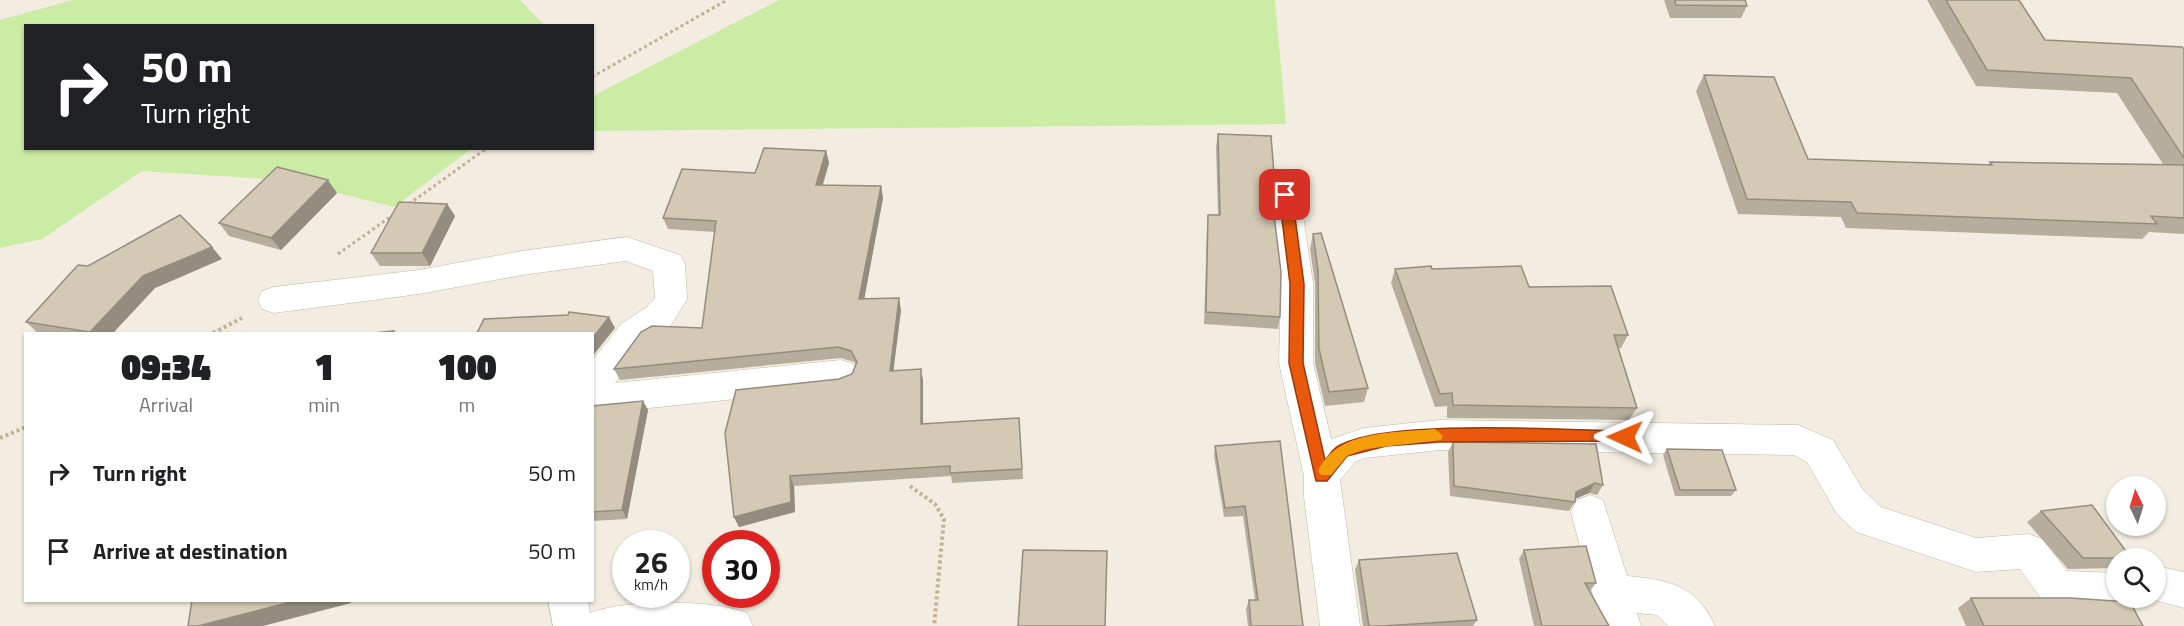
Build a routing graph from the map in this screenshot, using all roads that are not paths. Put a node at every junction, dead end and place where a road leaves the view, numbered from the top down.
1 (1285, 195) dead end
2 (274, 300) road end
3 (841, 374) dead end
4 (594, 384) edge
5 (594, 400) edge
6 (1322, 476) junction
7 (1590, 512) dead end
8 (2166, 586) edge
9 (2106, 590) edge
10 (2184, 590) edge
11 (568, 602) edge
12 (1617, 609) edge
13 (573, 626) edge
14 (604, 626) edge
15 (733, 626) edge
16 (1340, 626) edge
17 (1695, 626) edge

1 - 6 street
2 - 4 street
3 - 5 street
6 - 9 street
6 - 16 street
7 - 12 street
8 - 10 street
11 - 13 street
12 - 17 street
14 - 15 street

